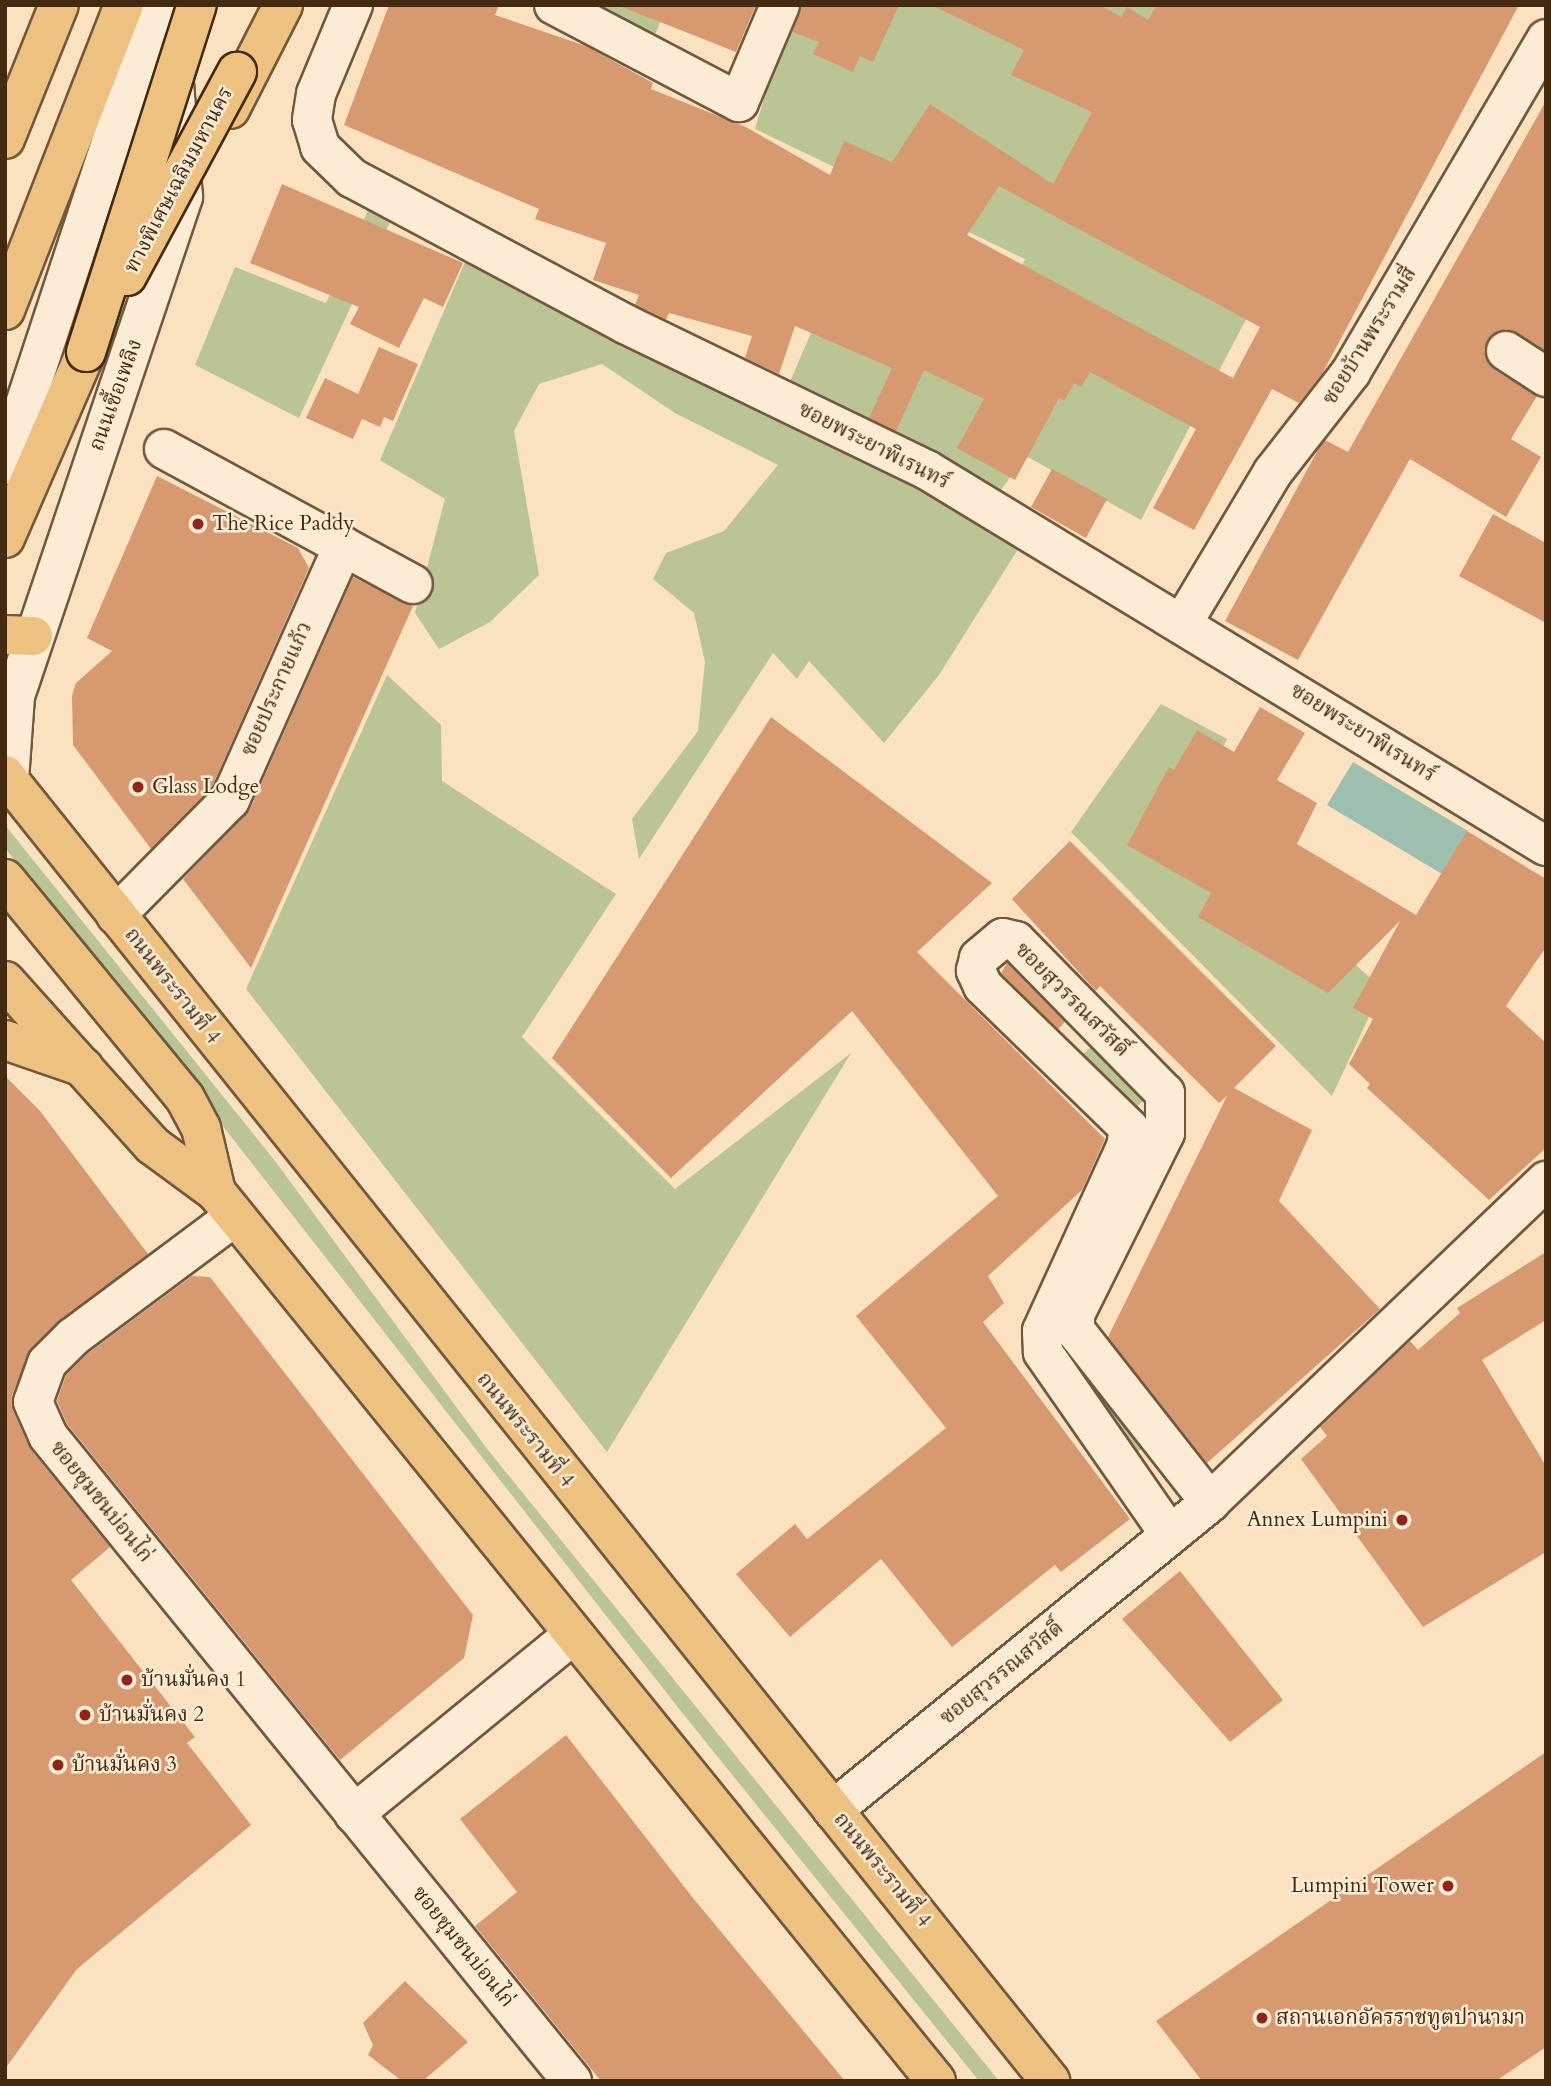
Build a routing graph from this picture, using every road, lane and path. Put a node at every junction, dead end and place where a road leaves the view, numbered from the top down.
1 (59, 5) edge
2 (124, 5) edge
3 (156, 5) edge
4 (168, 5) edge
5 (197, 5) edge
6 (265, 5) edge
7 (283, 5) edge
8 (353, 5) edge
9 (554, 5) edge
10 (780, 5) edge
11 (1546, 39) edge
12 (5, 139) edge
13 (183, 197) junction
14 (5, 310) edge
15 (1506, 351) dead end
16 (86, 352) junction
17 (1546, 377) edge
18 (164, 449) dead end
19 (5, 464) edge
20 (5, 538) edge
21 (343, 546) junction
22 (413, 584) dead end
23 (1182, 624) junction
24 (19, 636) edge
25 (7, 777) edge
26 (1546, 846) edge
27 (5, 879) edge
28 (116, 915) junction
29 (5, 981) edge
30 (1093, 1019) junction
31 (5, 1040) edge
32 (1058, 1057) junction
33 (83, 1067) junction
34 (1169, 1112) junction
35 (1129, 1128) junction
36 (1546, 1181) edge
37 (225, 1204) junction
38 (1060, 1323) junction
39 (1210, 1502) junction
40 (1170, 1535) junction
41 (573, 1635) junction
42 (833, 1810) junction
43 (354, 1814) junction
44 (572, 2081) edge
45 (936, 2081) edge
46 (1050, 2081) edge

1 - 12 main road
2 - 14 main road
3 - 19 street
4 - 13 street, ถนนเชื้อเพลิง
5 - 16 main road, ทางพิเศษเฉลิมมหานคร, bridge
6 - 16 main road, ทางพิเศษเฉลิมมหานคร, bridge
7 - 13 main road
8 - 23 street, ซอยพระยาพิเรนทร์
9 - 10 street
11 - 23 street, ซอยบ้านพระรามสี่
13 - 24 street, ถนนเชื้อเพลิง
15 - 17 street
16 - 20 main road, ทางพิเศษเฉลิมมหานคร
18 - 21 street
21 - 22 street
21 - 28 street, ซอยประกายแก้ว
23 - 26 street, ซอยพระยาพิเรนทร์
24 - 25 street, ถนนเชื้อเพลิง
25 - 28 main road, ถนนพระรามที่ 4
27 - 37 main road
28 - 42 main road, ถนนพระรามที่ 4
29 - 33 main road
30 - 32 street
30 - 32 street, ซอยสุวรรณสวัสดิ์
30 - 34 street, ซอยสุวรรณสวัสดิ์
31 - 33 main road
32 - 35 street, ซอยสุวรรณสวัสดิ์
33 - 37 main road
34 - 35 street
34 - 38 street
35 - 38 street
36 - 39 street, ซอยสุวรรณสวัสดิ์
37 - 41 main road
37 - 43 street, ซอยชุมชนบ่อนไก่
38 - 39 street
38 - 40 street
39 - 40 street, ซอยสุวรรณสวัสดิ์
40 - 42 street, ซอยสุวรรณสวัสดิ์
41 - 43 street
41 - 45 main road
42 - 46 main road, ถนนพระรามที่ 4
43 - 44 street, ซอยชุมชนบ่อนไก่

